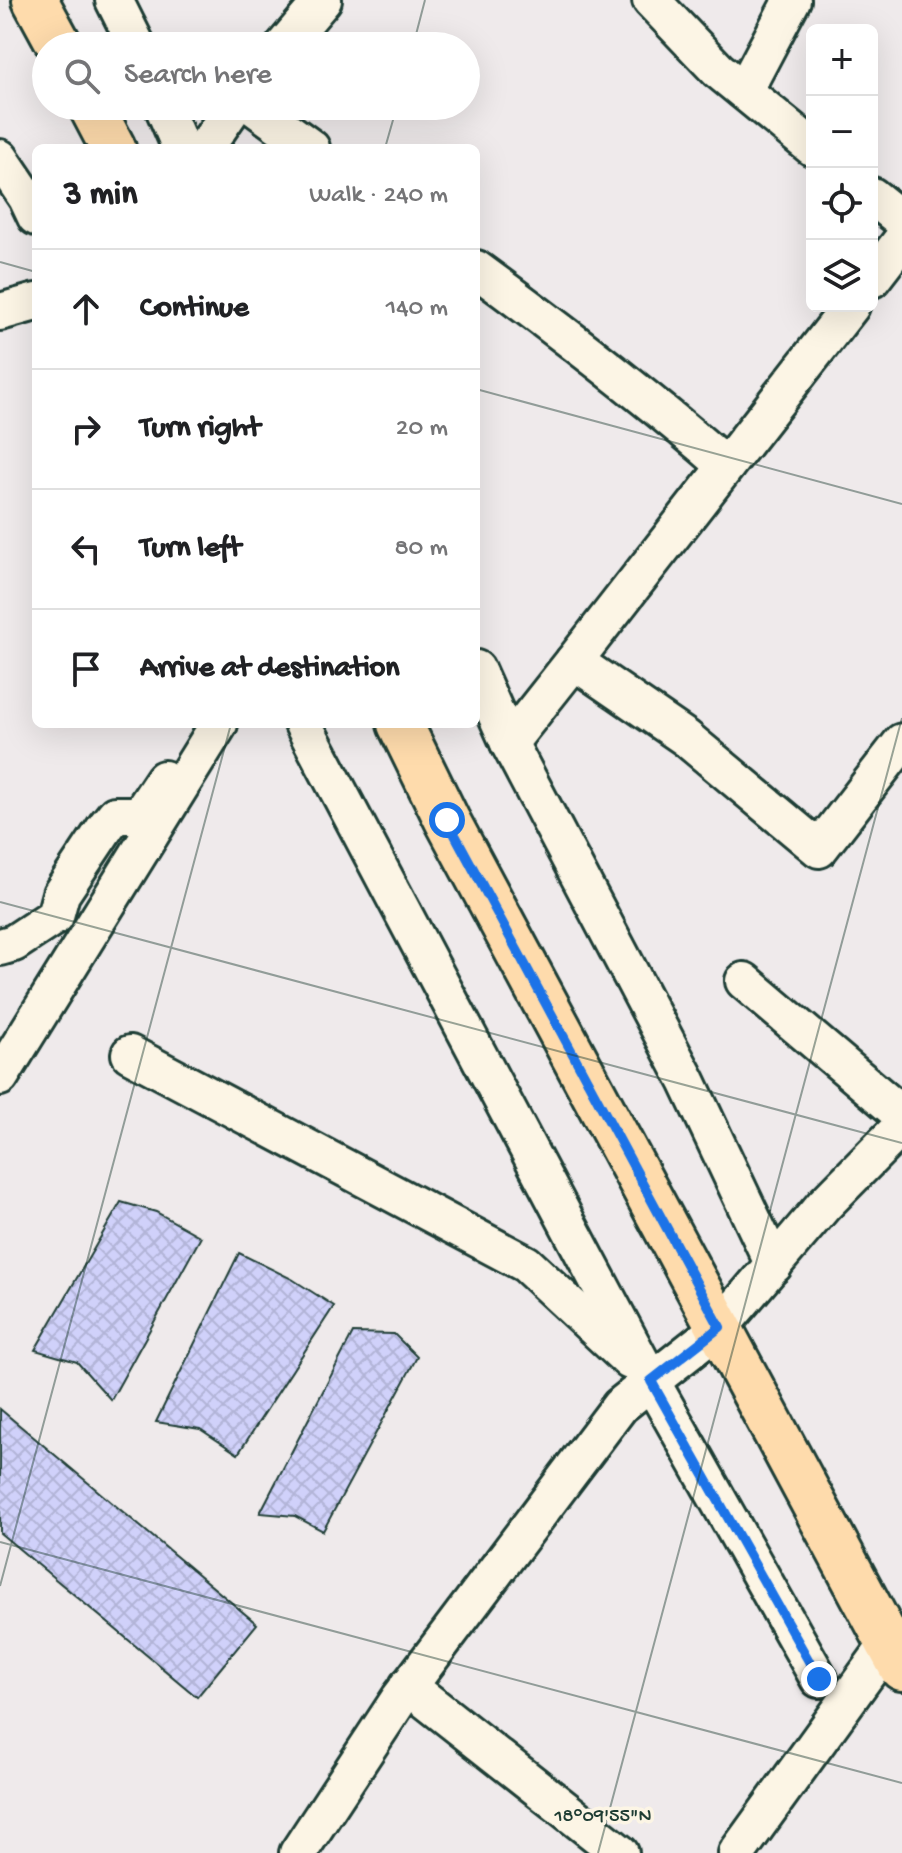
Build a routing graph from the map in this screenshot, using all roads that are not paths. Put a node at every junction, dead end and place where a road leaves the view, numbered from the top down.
1 (35, 0) edge
2 (323, 0) edge
3 (651, 0) edge
4 (792, 0) edge
5 (52, 32) edge
6 (296, 32) edge
7 (744, 91) junction
8 (98, 120) edge
9 (169, 120) edge
10 (224, 120) edge
11 (272, 120) edge
12 (806, 142) edge
13 (111, 144) edge
14 (179, 144) edge
15 (208, 144) edge
16 (305, 144) edge
17 (0, 158) edge
18 (878, 201) edge
19 (32, 209) edge
20 (902, 220) edge
21 (902, 240) edge
22 (878, 271) edge
23 (480, 272) edge
24 (32, 303) edge
25 (0, 312) edge
26 (846, 312) edge
27 (726, 466) junction
28 (574, 661) junction
29 (480, 678) edge
30 (195, 728) edge
31 (217, 728) edge
32 (305, 728) edge
33 (402, 728) edge
34 (902, 742) edge
35 (509, 743) junction
36 (0, 947) edge
37 (744, 981) dead end
38 (130, 1054) dead end
39 (0, 1077) edge
40 (902, 1115) edge
41 (902, 1126) edge
42 (774, 1265) junction
43 (720, 1327) junction
44 (651, 1381) junction
45 (895, 1655) edge
46 (819, 1679) dead end
47 (408, 1686) junction
48 (298, 1853) edge
49 (620, 1853) edge
50 (737, 1853) edge

1 - 5 main road
2 - 6 street
3 - 7 street
4 - 7 street
7 - 12 street
8 - 13 main road
9 - 14 street
10 - 15 street
11 - 16 street
17 - 19 street
18 - 20 street
21 - 22 street
23 - 27 street
24 - 25 street
26 - 27 street
27 - 28 street
28 - 34 street
28 - 35 street
29 - 35 street
30 - 36 street
31 - 39 street
32 - 44 street
33 - 43 main road
35 - 42 street
37 - 40 street
38 - 44 street
41 - 42 street
42 - 43 street
43 - 44 street
43 - 45 main road
44 - 46 street
44 - 47 street
45 - 50 street
47 - 48 street
47 - 49 street

